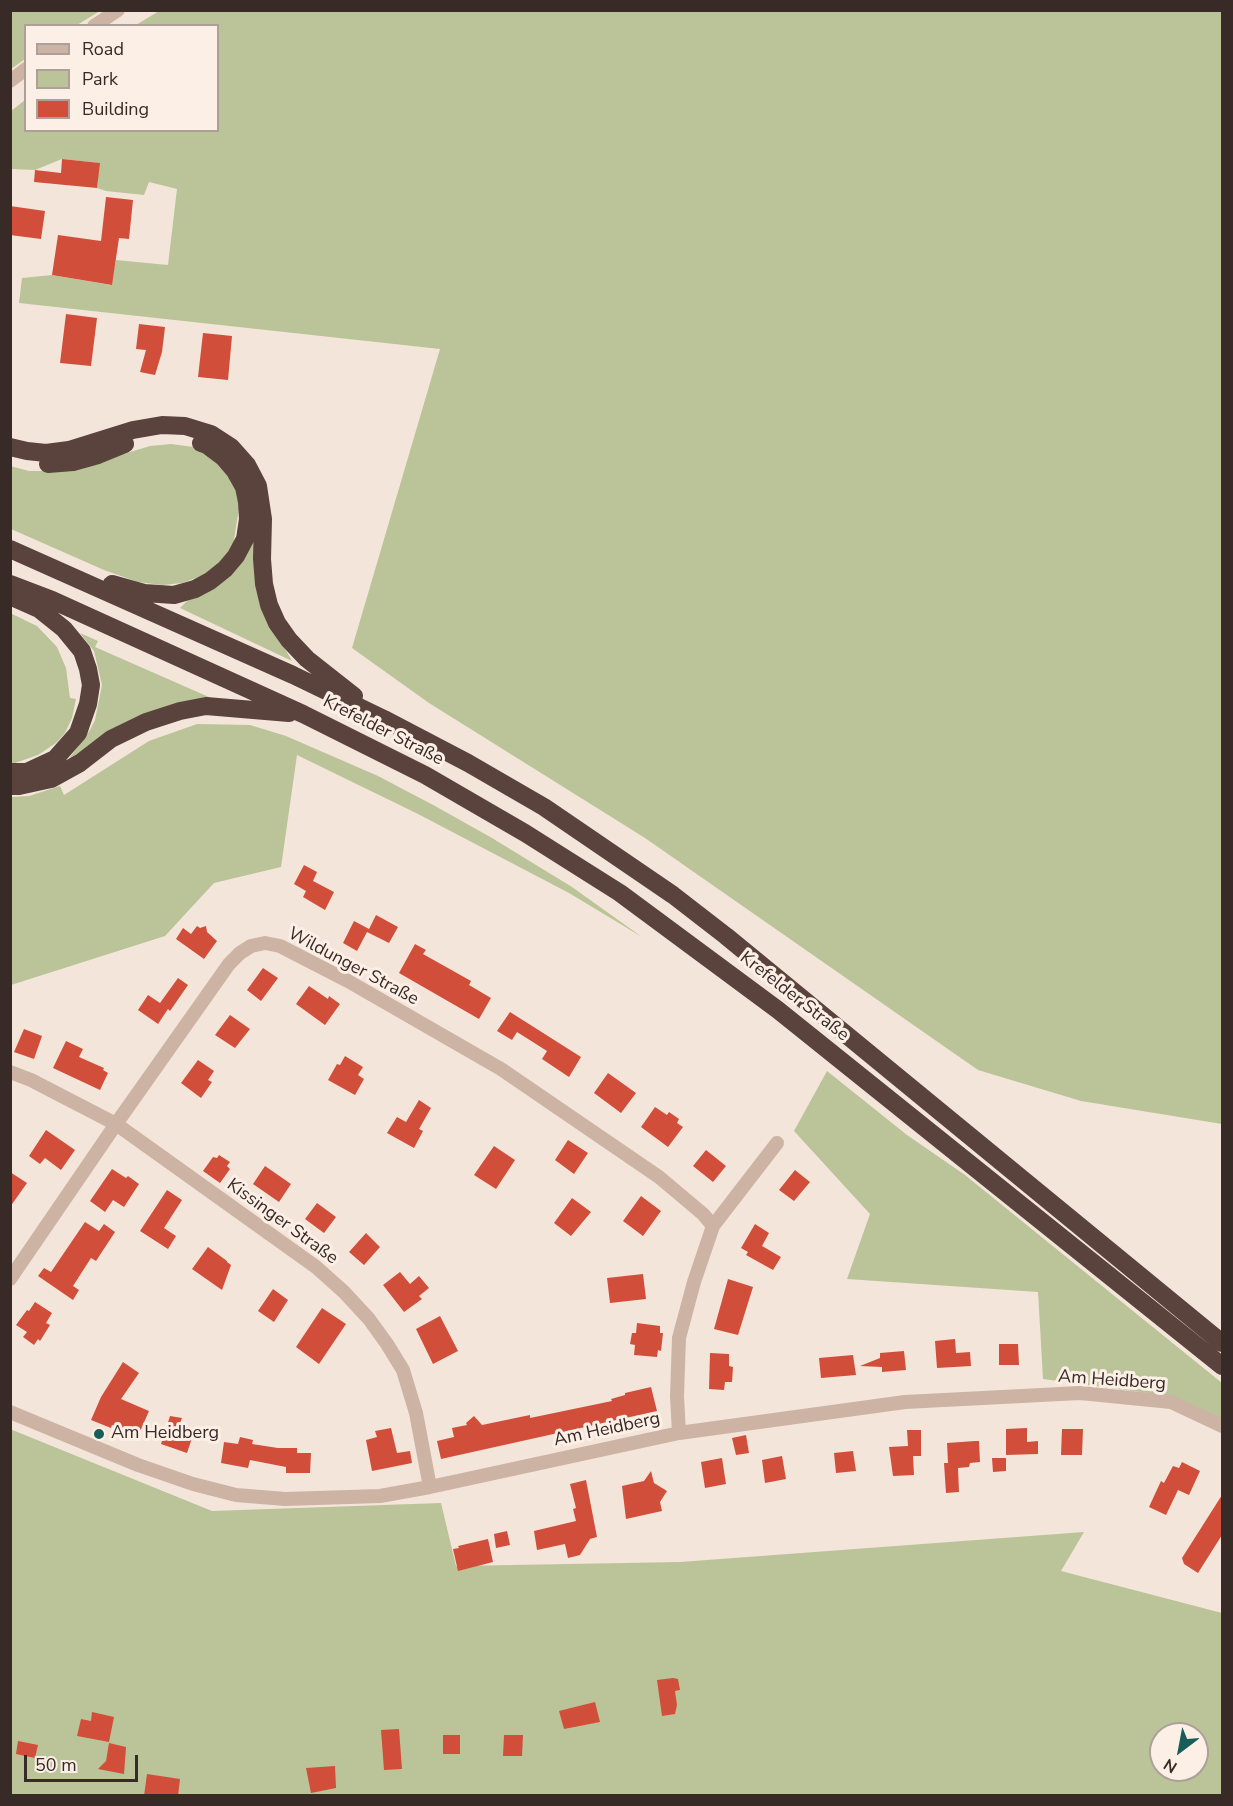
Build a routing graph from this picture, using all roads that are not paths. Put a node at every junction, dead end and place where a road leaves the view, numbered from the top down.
1 (118, 10) edge
2 (97, 24) edge
3 (24, 70) edge
4 (10, 81) edge
5 (10, 447) edge
6 (10, 459) edge
7 (10, 549) edge
8 (63, 572) junction
9 (10, 584) edge
10 (10, 596) edge
11 (303, 714) junction
12 (384, 719) junction
13 (10, 772) edge
14 (10, 786) edge
15 (10, 1072) edge
16 (116, 1124) junction
17 (777, 1143) dead end
18 (713, 1226) junction
19 (10, 1279) edge
20 (1222, 1343) edge
21 (1222, 1366) edge
22 (10, 1412) edge
23 (1222, 1426) edge
24 (679, 1433) junction
25 (430, 1487) junction

1 - 2 street
3 - 4 street
5 - 12 highway
6 - 8 highway
7 - 8 highway
8 - 12 highway
9 - 11 highway, Krefelder Straße
10 - 13 highway
11 - 14 highway
11 - 21 highway, Krefelder Straße
12 - 20 highway, Krefelder Straße
15 - 16 street, Kissinger Straße
16 - 18 street, Wildunger Straße
16 - 19 street, Wildunger Straße
16 - 25 street, Kissinger Straße
17 - 18 street
18 - 24 street
22 - 25 street, Am Heidberg
23 - 24 street, Am Heidberg
24 - 25 street, Am Heidberg

